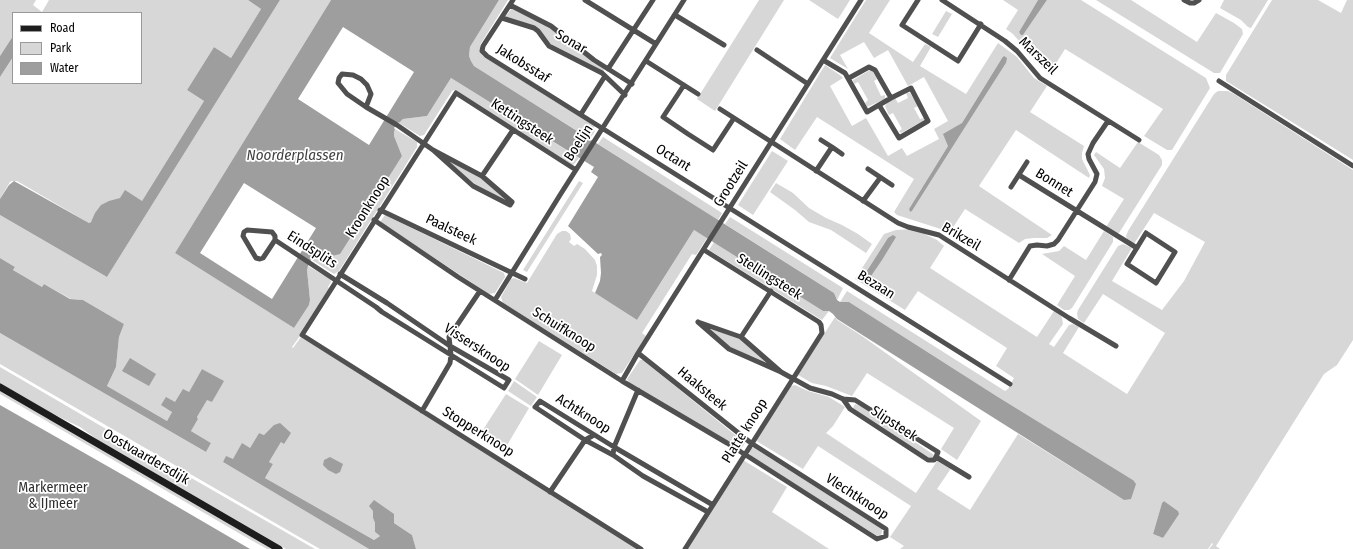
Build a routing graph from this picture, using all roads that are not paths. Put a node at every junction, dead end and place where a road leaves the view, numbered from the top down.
1 (513, 0) edge
2 (585, 0) edge
3 (653, 0) edge
4 (684, 0) edge
5 (861, 0) edge
6 (918, 0) edge
7 (942, 0) edge
8 (1184, 0) edge
9 (1199, 0) edge
10 (510, 5) junction
11 (675, 15) junction
12 (502, 18) junction
13 (981, 24) junction
14 (634, 30) junction
15 (656, 44) junction
16 (724, 45) dead end
17 (757, 50) dead end
18 (823, 60) junction
19 (646, 61) junction
20 (608, 69) junction
21 (605, 76) junction
22 (849, 78) junction
23 (1219, 81) dead end
24 (632, 84) junction
25 (808, 84) junction
26 (684, 85) junction
27 (456, 93) joint
28 (625, 94) junction
29 (698, 94) dead end
30 (891, 98) junction
31 (879, 105) junction
32 (366, 107) junction
33 (720, 109) dead end
34 (581, 114) junction
35 (734, 118) junction
36 (1108, 121) junction
37 (603, 128) junction
38 (513, 130) junction
39 (821, 140) dead end
40 (1139, 140) dead end
41 (771, 142) junction
42 (423, 143) junction
43 (832, 147) junction
44 (433, 150) junction
45 (842, 154) dead end
46 (1027, 162) dead end
47 (1353, 166) edge
48 (868, 169) dead end
49 (576, 170) junction
50 (816, 171) junction
51 (1019, 175) junction
52 (482, 176) junction
53 (880, 178) junction
54 (892, 185) dead end
55 (1011, 187) dead end
56 (863, 201) junction
57 (730, 208) junction
58 (380, 210) junction
59 (1076, 211) junction
60 (374, 220) junction
61 (275, 240) junction
62 (1137, 248) junction
63 (704, 250) junction
64 (513, 272) junction
65 (340, 274) junction
66 (336, 279) junction
67 (525, 279) dead end
68 (1009, 280) junction
69 (480, 291) junction
70 (771, 291) junction
71 (495, 300) junction
72 (821, 325) joint
73 (302, 335) joint
74 (741, 338) junction
75 (450, 346) junction
76 (1116, 346) dead end
77 (638, 353) junction
78 (451, 355) junction
79 (781, 372) junction
80 (792, 379) junction
81 (622, 381) junction
82 (1010, 384) dead end
83 (0, 387) edge
84 (638, 390) junction
85 (843, 399) junction
86 (422, 410) junction
87 (594, 435) junction
88 (585, 440) junction
89 (751, 443) junction
90 (614, 447) junction
91 (613, 455) junction
92 (745, 455) junction
93 (936, 457) junction
94 (969, 477) dead end
95 (550, 492) junction
96 (713, 505) junction
97 (708, 512) junction
98 (279, 549) edge
99 (641, 549) edge
100 (685, 549) edge

1 - 10 street, Jakobsstaf
2 - 14 street
3 - 14 street
4 - 11 street, Boelijn
5 - 18 street, Grootzeil
6 - 13 street
7 - 13 street, Marszeil
8 - 9 street
10 - 12 street, Jakobsstaf
10 - 20 street, Sonar
11 - 15 street, Boelijn
11 - 16 street
12 - 21 street, Sonar
12 - 34 street, Jakobsstaf
13 - 36 street, Marszeil
14 - 15 street
14 - 20 street
15 - 19 street, Boelijn
17 - 25 street
18 - 22 street
18 - 25 street, Grootzeil
19 - 24 street, Boelijn
19 - 26 street
20 - 24 street, Sonar
21 - 28 street, Sonar
21 - 34 street
22 - 30 street
22 - 31 street
23 - 47 street
24 - 28 street, Boelijn
25 - 41 street, Grootzeil
26 - 29 street
26 - 35 street
27 - 38 street, Kettingsteek
27 - 42 street, Kroonknoop
28 - 37 street, Boelijn
30 - 31 street
30 - 31 street
32 - 32 street
32 - 42 street
33 - 35 street, Brikzeil
34 - 37 street, Jakobsstaf
35 - 41 street, Brikzeil
36 - 40 street, Marszeil
36 - 59 street, Bonnet
37 - 49 street, Boelijn
37 - 57 street, Octant
38 - 49 street, Kettingsteek
38 - 52 street
39 - 43 street
41 - 50 street, Brikzeil
41 - 57 street, Grootzeil
42 - 44 street
42 - 58 street, Kroonknoop
43 - 45 street
43 - 50 street
44 - 52 street
44 - 52 street
46 - 51 street, Bonnet
48 - 53 street
49 - 64 street, Boelijn
50 - 56 street, Brikzeil
51 - 55 street, Bonnet
51 - 59 street, Bonnet
53 - 54 street
53 - 56 street
56 - 68 street, Brikzeil
57 - 63 street, Grootzeil
57 - 82 street, Bezaan
58 - 60 street, Kroonknoop
58 - 64 street, Paalsteek
59 - 62 street, Bonnet
59 - 68 street, Bonnet
60 - 65 street, Kroonknoop
60 - 69 street, Schuifknoop
61 - 61 street, Eindsplits
61 - 66 street, Eindsplits
62 - 62 street
63 - 70 street, Stellingsteek
63 - 77 street, Grootzeil
64 - 67 street, Paalsteek
64 - 71 street, Boelijn
65 - 66 street, Kroonknoop
65 - 75 street, Vissersknoop
66 - 73 street, Kroonknoop
66 - 78 street, Vissersknoop
68 - 76 street, Brikzeil
69 - 71 street, Schuifknoop
69 - 75 street
70 - 72 street, Stellingsteek
70 - 74 street
71 - 81 street, Schuifknoop
72 - 80 street, Platte knoop
73 - 86 street, Stopperknoop
74 - 79 street
74 - 79 street
75 - 78 street
75 - 78 street, Vissersknoop
77 - 81 street, Grootzeil
77 - 89 street, Haaksteek
78 - 86 street
79 - 80 street, Slipsteek
80 - 85 street, Slipsteek
80 - 89 street, Platte knoop
81 - 84 street, Schuifknoop
83 - 98 main road, Oostvaardersdijk
84 - 90 street
84 - 92 street, Schuifknoop
85 - 93 street, Slipsteek
85 - 93 street, Slipsteek
86 - 95 street, Stopperknoop
87 - 88 street
87 - 88 street, Achtknoop
87 - 90 street, Achtknoop
88 - 91 street, Achtknoop
88 - 95 street
89 - 92 street, Platte knoop
89 - 92 street, Vlechtknoop
90 - 91 street
90 - 96 street, Achtknoop
91 - 97 street, Achtknoop
92 - 96 street, Platte knoop
93 - 94 street, Slipsteek
95 - 99 street, Stopperknoop
96 - 97 street, Platte knoop
97 - 100 street, Platte knoop

